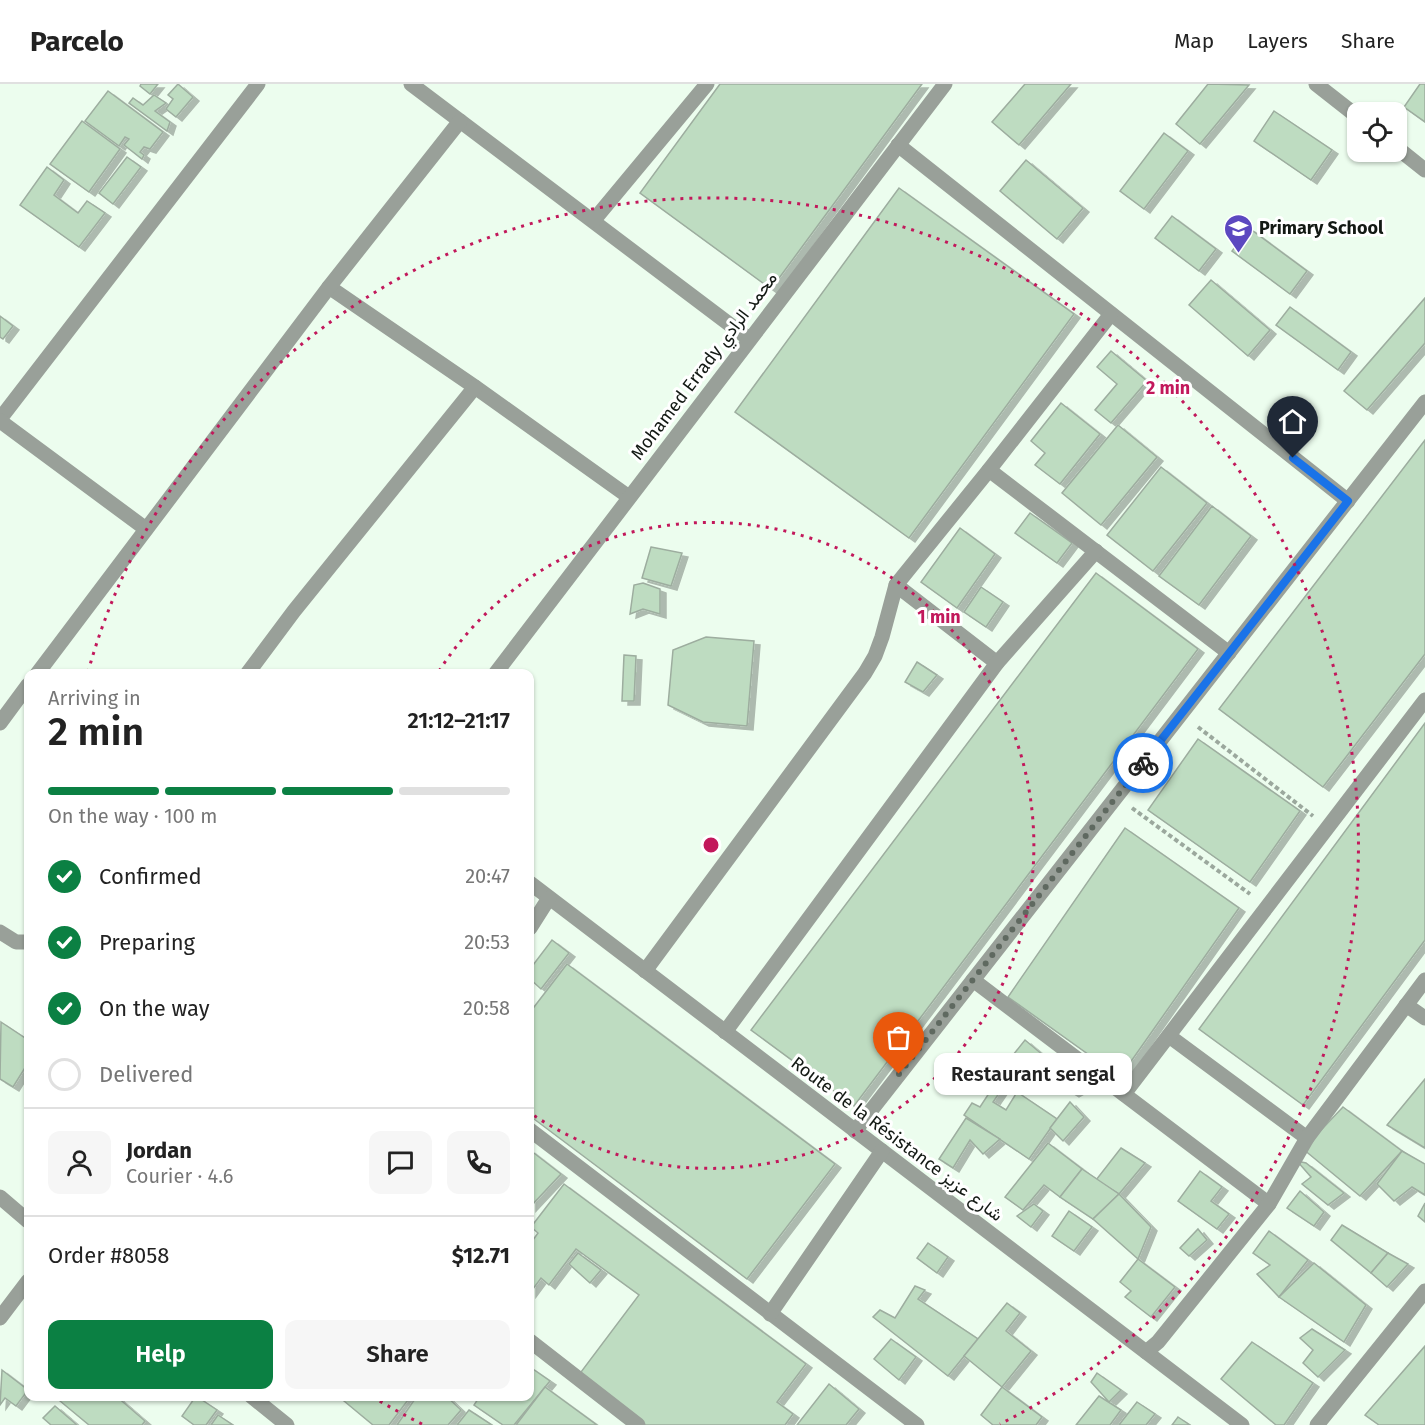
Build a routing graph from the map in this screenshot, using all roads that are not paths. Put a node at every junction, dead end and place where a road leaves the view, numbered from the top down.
1 (258, 84) edge
2 (411, 84) edge
3 (707, 84) edge
4 (945, 84) edge
5 (1316, 84) edge
6 (1347, 108) edge
7 (460, 121) junction
8 (898, 145) junction
9 (1407, 156) edge
10 (1425, 170) edge
11 (594, 220) junction
12 (329, 287) junction
13 (1110, 314) junction
14 (749, 339) junction
15 (475, 387) junction
16 (1425, 402) edge
17 (0, 420) edge
18 (990, 470) junction
19 (629, 497) junction
20 (1348, 501) junction
21 (146, 529) junction
22 (1096, 551) junction
23 (896, 585) junction
24 (1229, 653) junction
25 (997, 663) junction
26 (41, 669) edge
27 (251, 669) edge
28 (499, 669) edge
29 (24, 690) edge
30 (1425, 700) edge
31 (0, 723) edge
32 (534, 886) edge
33 (549, 898) junction
34 (534, 922) edge
35 (0, 932) edge
36 (24, 942) edge
37 (645, 971) junction
38 (973, 980) junction
39 (1425, 980) edge
40 (1407, 1005) junction
41 (1425, 1018) edge
42 (725, 1032) junction
43 (1169, 1036) junction
44 (1124, 1094) junction
45 (855, 1131) junction
46 (534, 1133) edge
47 (1307, 1138) junction
48 (882, 1151) junction
49 (0, 1197) edge
50 (1269, 1204) junction
51 (24, 1218) edge
52 (24, 1286) edge
53 (1425, 1291) edge
54 (770, 1314) junction
55 (0, 1318) edge
56 (534, 1344) edge
57 (1146, 1352) junction
58 (257, 1401) edge
59 (287, 1425) edge
60 (639, 1425) edge
61 (917, 1425) edge
62 (1242, 1425) edge
63 (1317, 1425) edge

1 - 17 street
2 - 7 street
3 - 11 street
4 - 8 street, Mohamed Errady محمد الرادي
5 - 6 street
7 - 11 street
7 - 12 street
8 - 13 street
8 - 14 street, Mohamed Errady محمد الرادي
9 - 10 street
11 - 14 street
12 - 15 street
12 - 21 street
13 - 18 street
13 - 20 street
14 - 19 street, Mohamed Errady محمد الرادي
15 - 19 street
15 - 27 street
16 - 20 street
17 - 21 street
18 - 22 street
18 - 23 street
19 - 28 street, Mohamed Errady محمد الرادي
20 - 24 street
21 - 26 street
22 - 24 street
22 - 25 street
23 - 25 street
23 - 37 street
24 - 38 street
25 - 42 street
29 - 31 street
30 - 43 street
32 - 33 street, Route de la Résistance شارع عزيز
33 - 34 street
33 - 37 street, Route de la Résistance شارع عزيز
35 - 36 street
37 - 42 street, Route de la Résistance شارع عزيز
38 - 44 street
38 - 45 street
39 - 40 street
40 - 41 street
40 - 47 street
42 - 45 street, Route de la Résistance شارع عزيز
43 - 44 street
43 - 47 street
44 - 50 street
45 - 48 street, Route de la Résistance شارع عزيز
46 - 54 street
47 - 50 street
48 - 54 street
48 - 57 street, Route de la Résistance شارع عزيز
49 - 51 street
50 - 57 street
52 - 55 street
53 - 63 street
54 - 61 street
56 - 60 street
57 - 62 street, Route de la Résistance شارع عزيز
58 - 59 street

